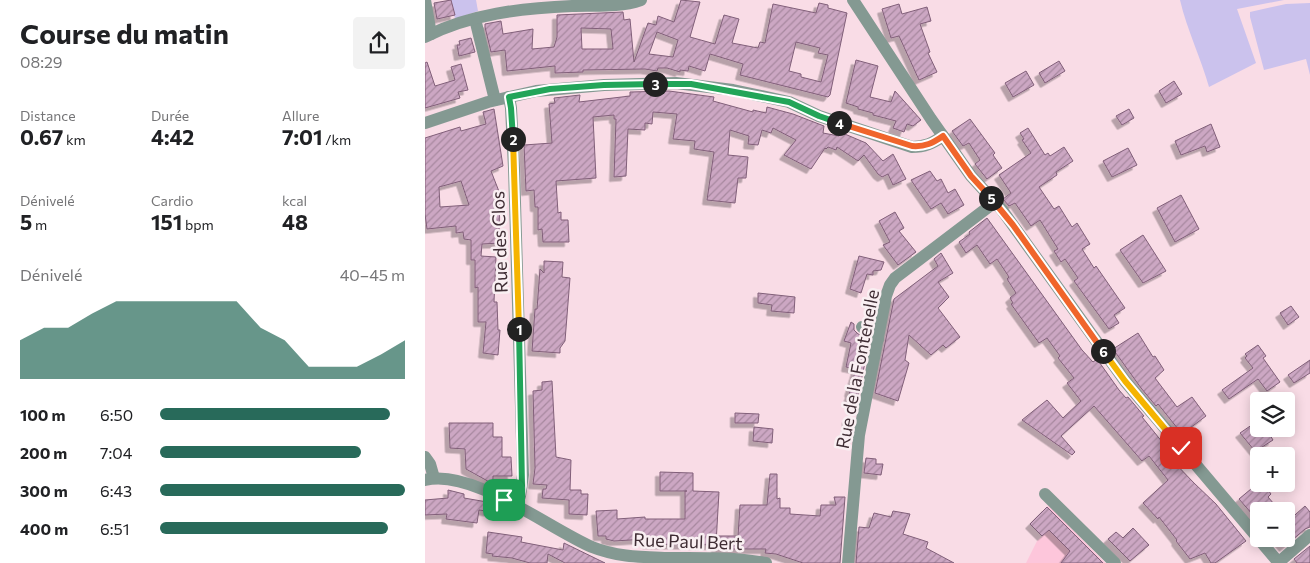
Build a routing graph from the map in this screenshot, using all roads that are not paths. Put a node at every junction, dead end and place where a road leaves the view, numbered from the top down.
1 (425, 0) edge
2 (641, 0) edge
3 (853, 0) edge
4 (475, 18) junction
5 (428, 35) edge
6 (509, 97) junction
7 (495, 100) junction
8 (425, 123) edge
9 (943, 136) junction
10 (995, 202) junction
11 (862, 327) dead end
12 (878, 339) junction
13 (425, 457) edge
14 (429, 479) edge
15 (1045, 494) dead end
16 (515, 505) junction
17 (1310, 535) edge
18 (1277, 560) edge
19 (766, 563) edge
20 (848, 563) edge
21 (1115, 563) edge
22 (1261, 563) edge

1 - 5 street
2 - 4 street
3 - 9 street
4 - 5 street
4 - 7 street
6 - 7 street
6 - 9 street
6 - 16 street, Rue des Clos
7 - 8 street
9 - 10 street
10 - 12 street, Rue de la Fontenelle
10 - 18 street
11 - 12 street
12 - 20 street, Rue de la Fontenelle
13 - 14 street
14 - 16 street, Rue Paul Bert
15 - 21 street
16 - 19 street, Rue Paul Bert
17 - 18 street
18 - 22 street

